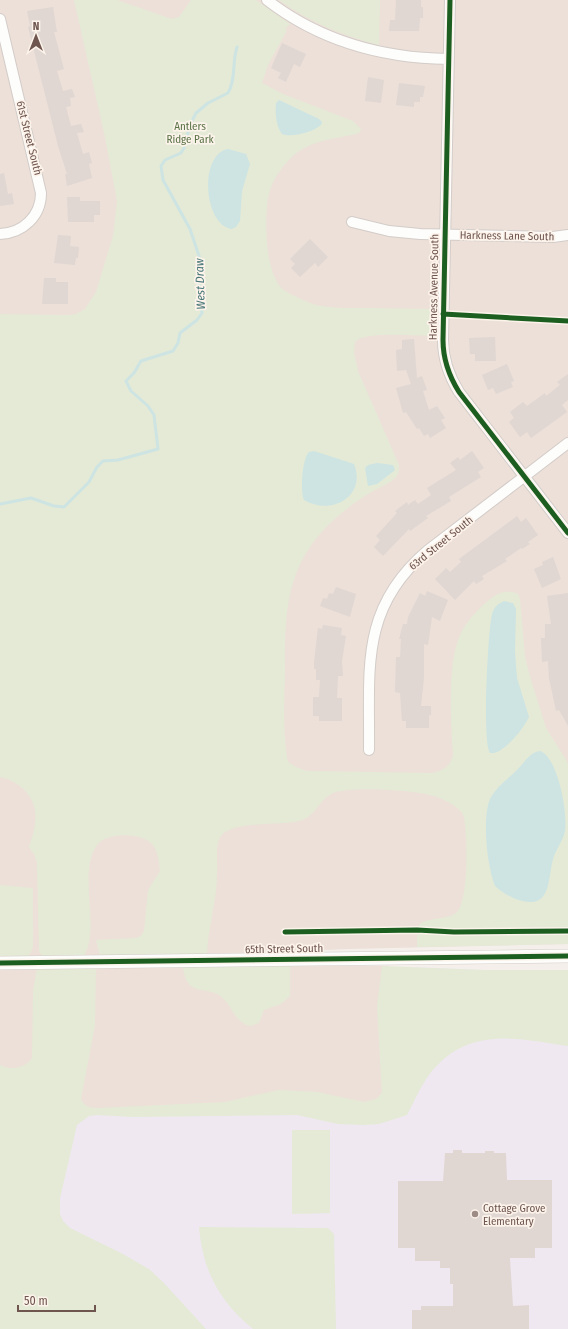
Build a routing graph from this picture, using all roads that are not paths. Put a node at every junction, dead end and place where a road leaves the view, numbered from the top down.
1 (267, 0) edge
2 (450, 0) edge
3 (1, 26) edge
4 (448, 59) junction
5 (352, 222) dead end
6 (0, 234) edge
7 (445, 235) junction
8 (568, 236) edge
9 (568, 443) edge
10 (524, 477) junction
11 (568, 533) edge
12 (369, 750) dead end
13 (568, 956) edge
14 (0, 963) edge

1 - 4 street
2 - 4 street, Harkness Avenue South
3 - 6 street, 61st Street South
4 - 7 street, Harkness Avenue South
5 - 7 street, Harkness Lane South
7 - 8 street, Harkness Lane South
7 - 10 street, Harkness Avenue South
9 - 10 street, 63rd Street South
10 - 11 street, Harkness Avenue South
10 - 12 street, 63rd Street South
13 - 14 street, 65th Street South

